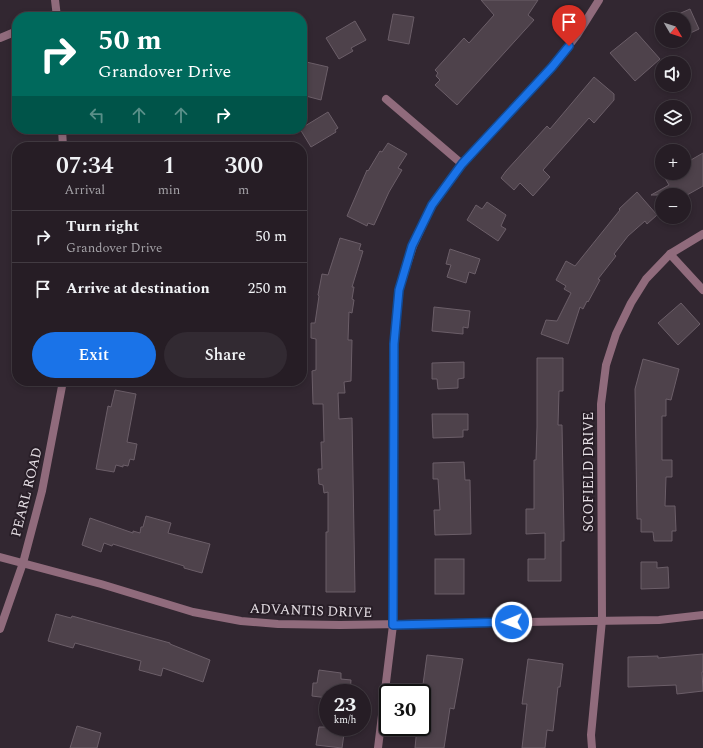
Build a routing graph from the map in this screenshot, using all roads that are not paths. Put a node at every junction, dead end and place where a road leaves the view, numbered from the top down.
1 (55, 0) edge
2 (599, 0) edge
3 (54, 12) edge
4 (12, 33) edge
5 (0, 38) edge
6 (386, 98) dead end
7 (462, 164) junction
8 (703, 234) edge
9 (670, 254) junction
10 (703, 290) edge
11 (62, 386) edge
12 (0, 557) edge
13 (23, 563) junction
14 (703, 615) edge
15 (602, 620) junction
16 (393, 625) junction
17 (0, 629) edge
18 (378, 748) edge
19 (592, 748) edge

1 - 3 street
2 - 7 street
4 - 5 street
6 - 7 street
7 - 16 street
8 - 9 street, SCOFIELD DRIVE
9 - 10 street
9 - 15 street, SCOFIELD DRIVE
11 - 13 street, PEARL ROAD
12 - 13 street, ADVANTIS DRIVE
13 - 16 street, ADVANTIS DRIVE
13 - 17 street, PEARL ROAD
14 - 15 street, ADVANTIS DRIVE
15 - 16 street, ADVANTIS DRIVE
15 - 19 street, SCOFIELD DRIVE
16 - 18 street

